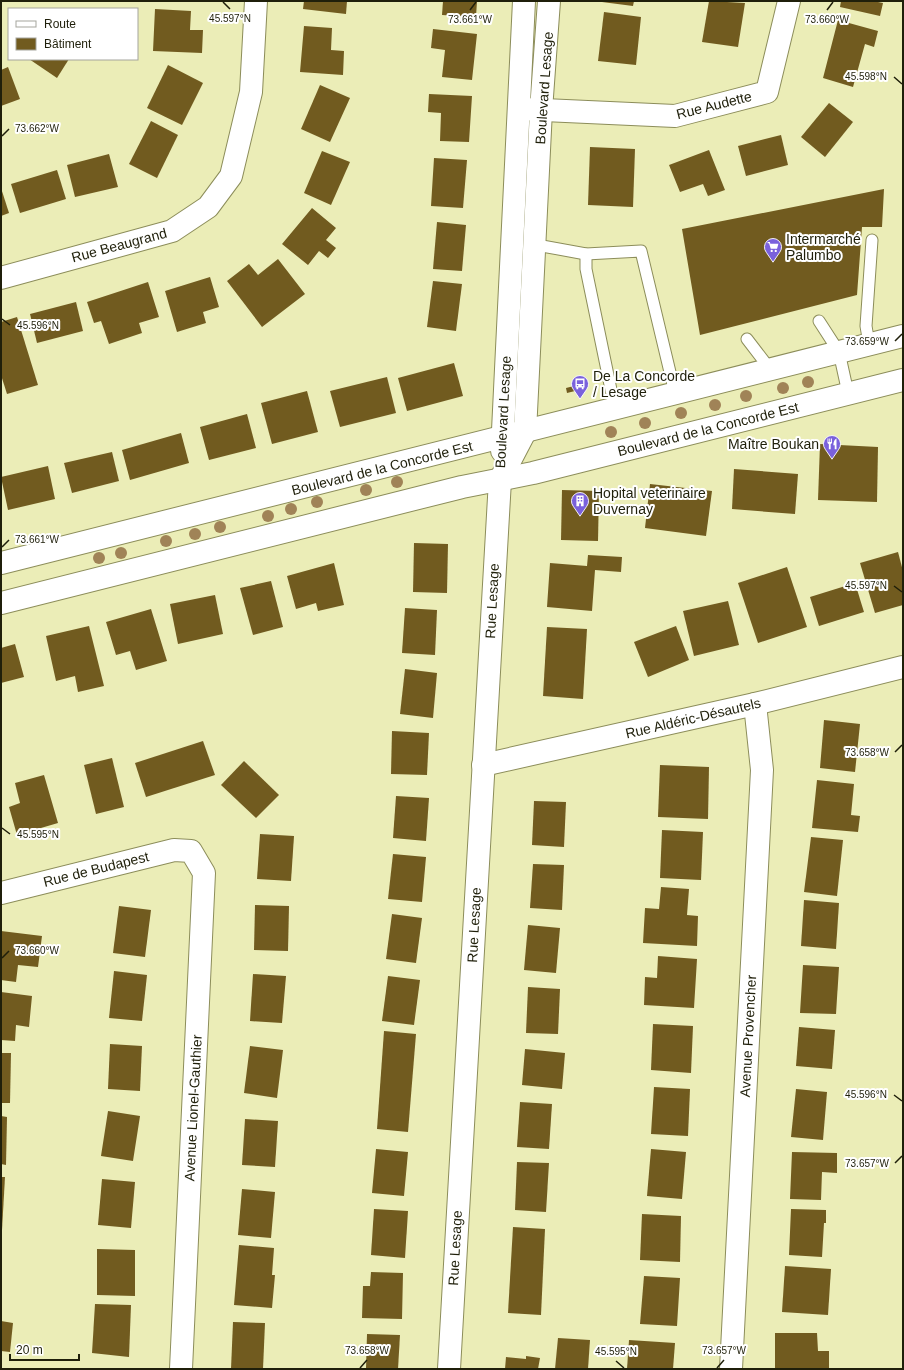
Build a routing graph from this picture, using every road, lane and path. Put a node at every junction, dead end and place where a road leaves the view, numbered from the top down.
1 (256, 1) edge
2 (524, 1) edge
3 (549, 1) edge
4 (789, 1) edge
5 (519, 109) junction
6 (541, 110) junction
7 (872, 240) dead end
8 (512, 243) junction
9 (535, 244) junction
10 (586, 254) junction
11 (1, 278) edge
12 (818, 321) dead end
13 (903, 336) edge
14 (748, 339) dead end
15 (869, 344) junction
16 (839, 352) junction
17 (770, 369) junction
18 (903, 380) edge
19 (675, 393) junction
20 (848, 393) junction
21 (615, 409) junction
22 (525, 432) junction
23 (502, 438) junction
24 (500, 480) junction
25 (1, 564) edge
26 (1, 604) edge
27 (903, 667) edge
28 (756, 704) junction
29 (483, 764) junction
30 (191, 851) joint
31 (1, 893) edge
32 (181, 1369) edge
33 (449, 1369) edge
34 (731, 1369) edge

1 - 11 street, Rue Beaugrand
2 - 5 street, Boulevard Lesage
3 - 6 street, Boulevard Lesage
4 - 6 street, Rue Audette
5 - 6 street, Rue Audette
5 - 8 street, Boulevard Lesage
6 - 9 street, Boulevard Lesage
7 - 15 lane
8 - 9 lane
8 - 23 street, Boulevard Lesage
9 - 10 lane
9 - 22 street, Boulevard Lesage
10 - 19 lane
10 - 21 lane
12 - 16 lane
13 - 15 street, Boulevard de la Concorde Est
14 - 17 lane
15 - 16 street, Boulevard de la Concorde Est
16 - 17 street, Boulevard de la Concorde Est
16 - 20 lane
17 - 19 street, Boulevard de la Concorde Est
18 - 20 street, Boulevard de la Concorde Est
19 - 21 street, Boulevard de la Concorde Est
20 - 24 street, Boulevard de la Concorde Est
21 - 22 street, Boulevard de la Concorde Est
22 - 23 street, Boulevard de la Concorde Est
22 - 24 street, Boulevard Lesage
23 - 24 street, Boulevard Lesage
23 - 25 street, Boulevard de la Concorde Est
24 - 26 street, Boulevard de la Concorde Est
24 - 29 street, Rue Lesage
27 - 28 street, Rue Aldéric-Désautels
28 - 29 street, Rue Aldéric-Désautels
28 - 34 street, Avenue Provencher
29 - 33 street, Rue Lesage
30 - 31 street, Rue de Budapest
30 - 32 street, Avenue Lionel-Gauthier

